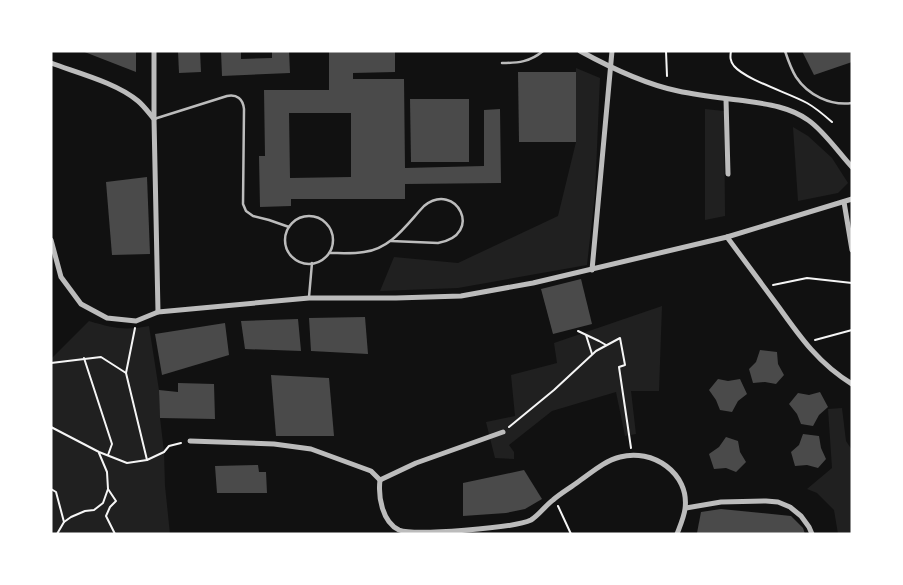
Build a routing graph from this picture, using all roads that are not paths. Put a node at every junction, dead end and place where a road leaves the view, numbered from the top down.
1 (154, 51) edge
2 (543, 51) edge
3 (580, 51) edge
4 (612, 51) edge
5 (784, 51) edge
6 (51, 63) edge
7 (502, 63) dead end
8 (610, 67) junction
9 (726, 99) junction
10 (852, 103) edge
11 (154, 119) junction
12 (852, 167) edge
13 (728, 174) dead end
14 (852, 199) edge
15 (844, 202) junction
16 (289, 227) junction
17 (727, 237) junction
18 (51, 240) edge
19 (391, 241) junction
20 (852, 250) edge
21 (329, 253) junction
22 (312, 264) junction
23 (592, 270) junction
24 (309, 298) junction
25 (158, 312) junction
26 (852, 384) edge
27 (503, 432) road end
28 (190, 441) road end
29 (380, 480) junction
30 (686, 508) junction
31 (677, 534) edge
32 (812, 534) edge

1 - 11 street
2 - 7 lane
3 - 8 street
4 - 8 street
5 - 10 lane
6 - 11 street
8 - 9 street
8 - 23 street
9 - 12 street
9 - 13 street
11 - 16 lane
11 - 25 street
14 - 15 street
15 - 17 street
15 - 20 street
16 - 21 lane
16 - 22 lane
17 - 23 street
17 - 26 street
18 - 25 street
19 - 19 lane
19 - 21 lane
21 - 22 lane
22 - 24 lane
23 - 24 street
24 - 25 street
27 - 29 street
28 - 29 street
29 - 30 street
30 - 31 street
30 - 32 street

